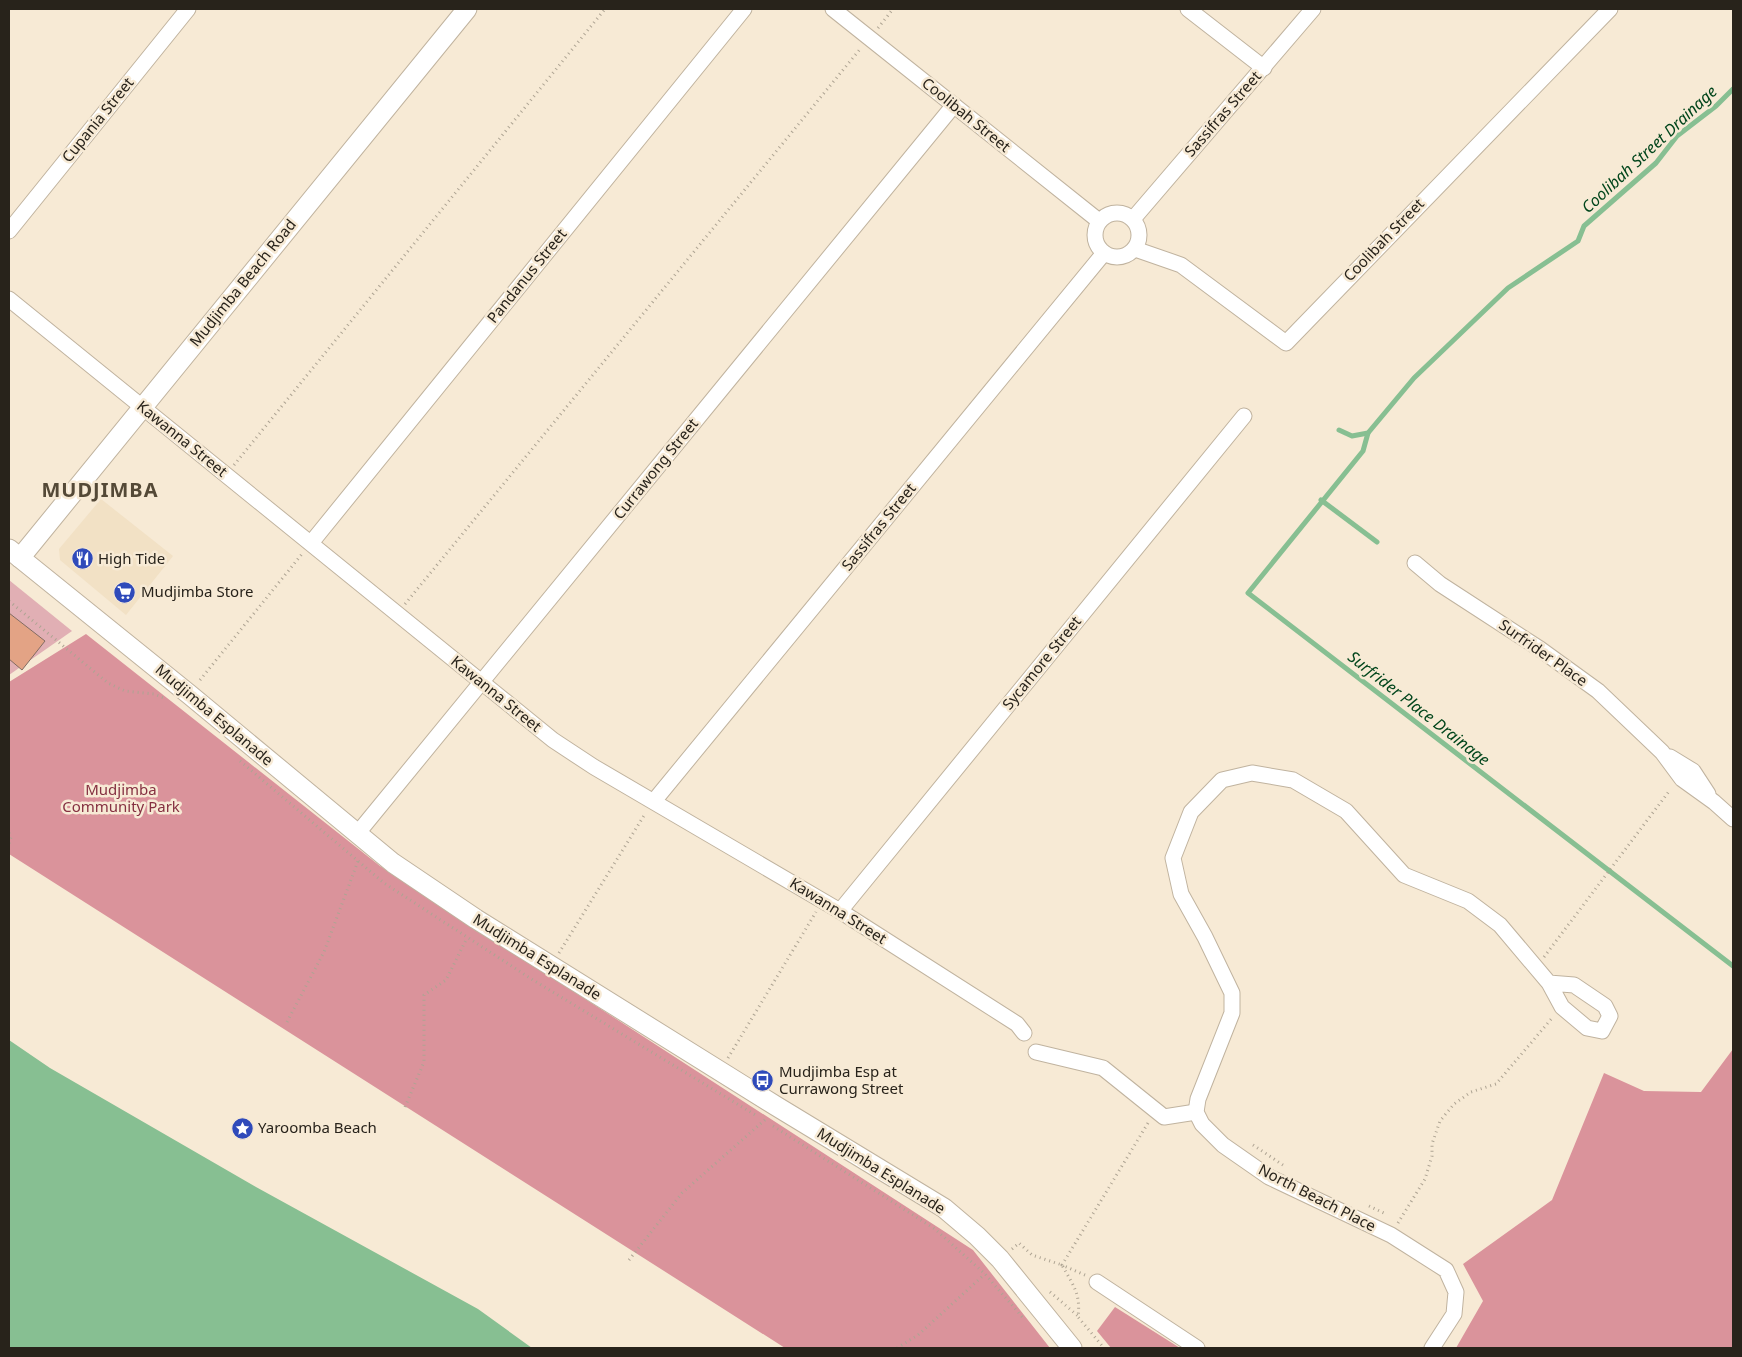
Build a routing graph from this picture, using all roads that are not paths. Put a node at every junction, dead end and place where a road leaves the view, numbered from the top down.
1 (188, 9) edge
2 (467, 9) edge
3 (744, 9) edge
4 (833, 9) edge
5 (1188, 9) edge
6 (1313, 9) edge
7 (1610, 9) edge
8 (1264, 68) junction
9 (954, 105) junction
10 (1133, 219) junction
11 (1099, 221) junction
12 (9, 230) edge
13 (1134, 249) junction
14 (1104, 253) junction
15 (9, 299) edge
16 (142, 408) junction
17 (1244, 416) dead end
18 (311, 543) junction
19 (14, 553) edge
20 (1416, 563) dead end
21 (481, 682) junction
22 (654, 801) junction
23 (1733, 819) edge
24 (362, 838) junction
25 (840, 911) junction
26 (1549, 983) junction
27 (1024, 1032) dead end
28 (1036, 1052) dead end
29 (1196, 1112) junction
30 (1097, 1282) road end
31 (1072, 1348) edge
32 (1197, 1348) edge
33 (1432, 1348) edge

1 - 12 street, Cupania Street
2 - 16 street, Mudjimba Beach Road
3 - 18 street, Pandanus Street
4 - 9 street, Coolibah Street
5 - 8 street
6 - 8 street, Sassifras Street
7 - 13 street, Coolibah Street
8 - 10 street, Sassifras Street
9 - 11 street, Coolibah Street
9 - 21 street, Currawong Street
10 - 11 street
10 - 13 street
11 - 14 street
13 - 14 street
14 - 22 street, Sassifras Street
15 - 16 street, Kawanna Street
16 - 18 street, Kawanna Street
16 - 19 street, Mudjimba Beach Road
17 - 25 street, Sycamore Street
18 - 21 street, Kawanna Street
19 - 24 street, Mudjimba Esplanade
20 - 23 street, Surfrider Place
21 - 22 street, Kawanna Street
21 - 24 street, Currawong Street
22 - 25 street, Kawanna Street
24 - 31 street, Mudjimba Esplanade
25 - 27 street, Kawanna Street
26 - 26 street
26 - 29 street
28 - 29 street
29 - 33 street, North Beach Place
30 - 32 street

